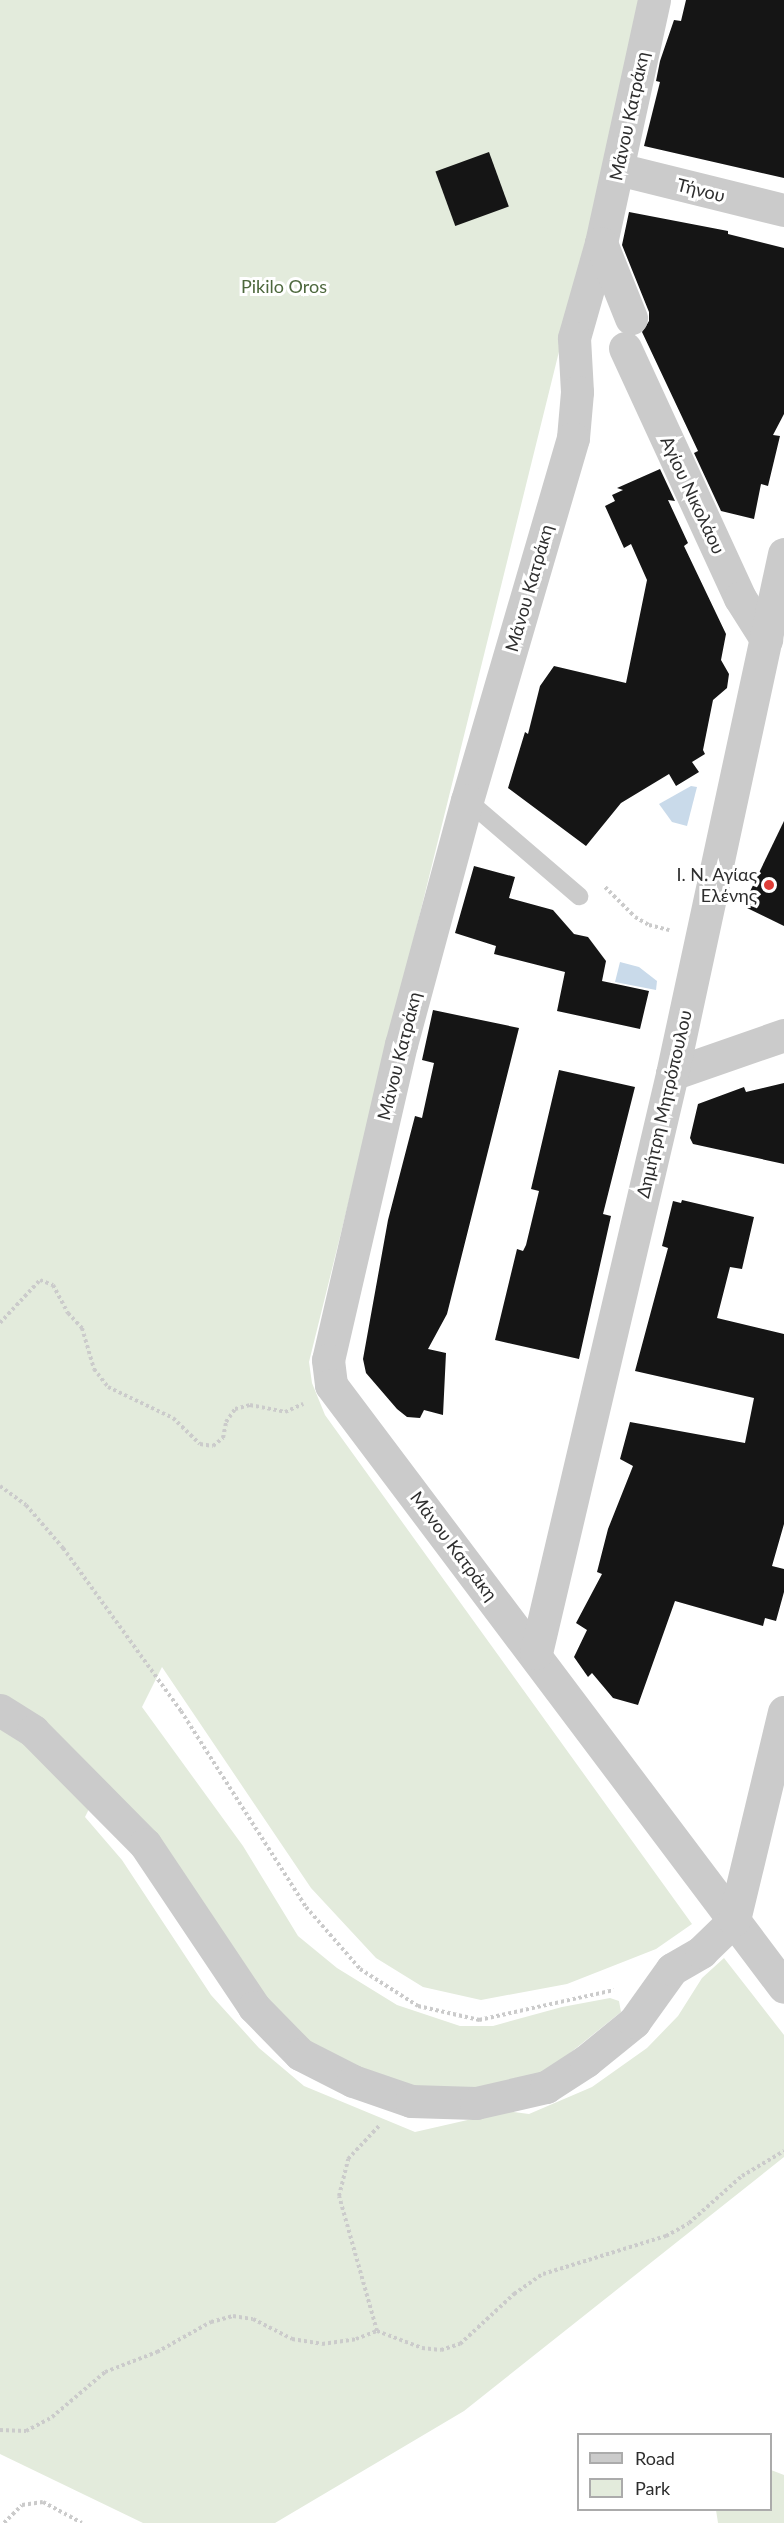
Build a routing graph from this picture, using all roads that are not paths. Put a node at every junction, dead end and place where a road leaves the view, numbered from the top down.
1 (654, 0) edge
2 (618, 169) junction
3 (784, 210) edge
4 (601, 243) junction
5 (784, 554) edge
6 (766, 639) junction
7 (466, 800) junction
8 (579, 896) dead end
9 (784, 1035) edge
10 (672, 1074) junction
11 (536, 1653) junction
12 (0, 1710) edge
13 (784, 1712) edge
14 (735, 1920) junction
15 (784, 1987) edge

1 - 2 street, Μάνου Κατράκη
2 - 3 street, Τήνου
2 - 4 street, Μάνου Κατράκη
4 - 6 street, Αγίου Νικολάου
4 - 7 street, Μάνου Κατράκη
5 - 6 street, Δημήτρη Μητρόπουλου
6 - 10 street, Δημήτρη Μητρόπουλου
7 - 8 lane
7 - 11 street, Μάνου Κατράκη
9 - 10 street
10 - 11 street, Δημήτρη Μητρόπουλου
11 - 14 street, Μάνου Κατράκη
12 - 14 street
13 - 14 street
14 - 15 street, Μάνου Κατράκη

